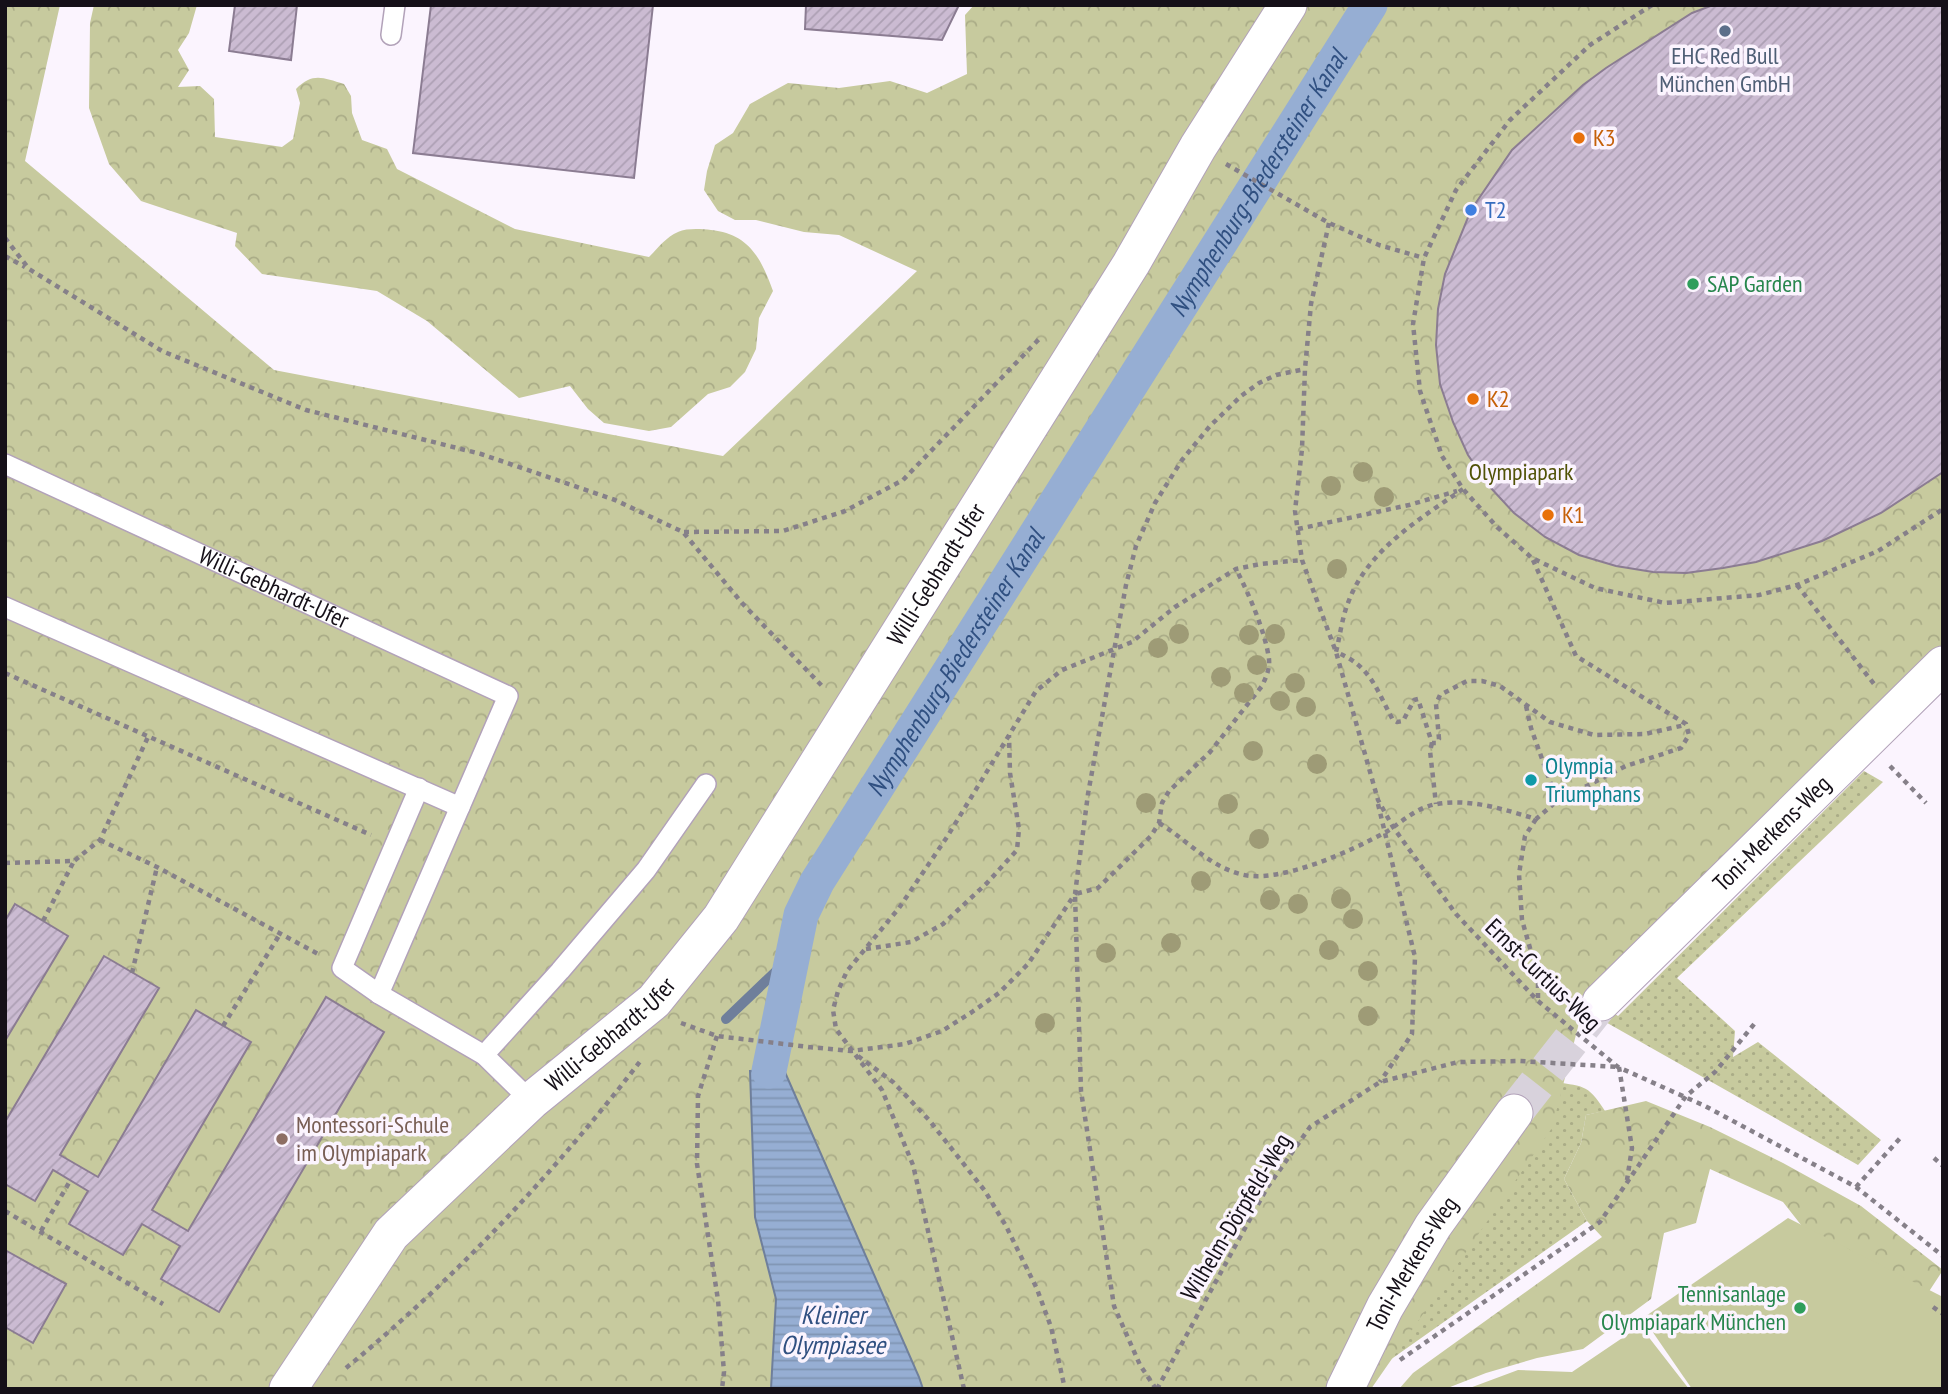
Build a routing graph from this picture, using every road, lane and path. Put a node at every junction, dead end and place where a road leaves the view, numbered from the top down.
1 (395, 5) edge
2 (1288, 5) edge
3 (1652, 5) edge
4 (391, 35) dead end
5 (1230, 167) dead end
6 (1329, 223) junction
7 (5, 238) edge
8 (5, 256) edge
9 (1424, 258) junction
10 (29, 269) junction
11 (1046, 332) dead end
12 (1305, 369) junction
13 (5, 464) edge
14 (1464, 489) junction
15 (1943, 509) edge
16 (1298, 529) junction
17 (683, 532) junction
18 (1532, 558) junction
19 (1302, 560) junction
20 (1236, 569) junction
21 (1797, 585) junction
22 (5, 607) edge
23 (1115, 648) junction
24 (1336, 652) junction
25 (1943, 665) edge
26 (5, 673) edge
27 (1526, 705) junction
28 (1896, 711) junction
29 (849, 714) junction
30 (1686, 724) junction
31 (1009, 734) junction
32 (148, 736) junction
33 (1866, 740) junction
34 (1432, 743) junction
35 (706, 784) dead end
36 (419, 789) junction
37 (1378, 800) junction
38 (1557, 801) junction
39 (1926, 803) dead end
40 (1436, 804) junction
41 (460, 807) junction
42 (1536, 820) junction
43 (1159, 823) junction
44 (1393, 827) junction
45 (1384, 833) junction
46 (100, 840) junction
47 (394, 845) junction
48 (74, 861) junction
49 (5, 863) edge
50 (158, 867) junction
51 (1075, 894) junction
52 (43, 920) dead end
53 (280, 934) junction
54 (865, 950) junction
55 (342, 968) junction
56 (132, 973) dead end
57 (379, 993) junction
58 (1538, 1001) junction
59 (1601, 1002) tunnel mouth
60 (1755, 1023) dead end
61 (223, 1026) dead end
62 (648, 1050) dead end
63 (851, 1051) junction
64 (484, 1055) junction
65 (1618, 1067) junction
66 (1380, 1082) junction
67 (1686, 1096) junction
68 (531, 1101) junction
69 (1514, 1113) tunnel mouth
70 (1902, 1136) dead end
71 (1934, 1158) dead end
72 (1943, 1166) edge
73 (70, 1181) dead end
74 (1626, 1184) junction
75 (1856, 1187) junction
76 (5, 1211) edge
77 (41, 1232) junction
78 (1943, 1256) edge
79 (163, 1304) dead end
80 (1933, 1307) dead end
81 (1943, 1314) edge
82 (1393, 1365) dead end
83 (340, 1373) dead end
84 (288, 1389) edge
85 (723, 1389) edge
86 (964, 1389) edge
87 (1065, 1389) edge
88 (1157, 1389) edge
89 (1345, 1389) edge

1 - 4 lane
2 - 29 street, Willi-Gebhardt-Ufer
3 - 9 path
5 - 6 path
6 - 9 path
6 - 12 path, Ernst-Curtius-Weg
7 - 10 path
8 - 10 path
9 - 14 path
10 - 17 path
11 - 17 path
12 - 16 path, Ernst-Curtius-Weg
12 - 23 path
13 - 41 lane, Willi-Gebhardt-Ufer
14 - 16 path
14 - 18 path
14 - 24 path
15 - 21 path
16 - 19 path, Ernst-Curtius-Weg
17 - 29 path
18 - 21 path
18 - 30 path
19 - 20 path
19 - 24 path, Ernst-Curtius-Weg
20 - 23 path
20 - 43 path
21 - 28 path
22 - 36 lane
23 - 31 path
23 - 51 path
24 - 34 path
24 - 37 path, Ernst-Curtius-Weg
25 - 28 street, Toni-Merkens-Weg
26 - 32 path
27 - 30 path
27 - 34 path
27 - 38 path
28 - 33 street, Toni-Merkens-Weg
29 - 68 street, Willi-Gebhardt-Ufer
30 - 38 path
31 - 54 path
31 - 54 path
32 - 46 path
32 - 47 path
33 - 39 path
33 - 59 street, Toni-Merkens-Weg
34 - 40 path
35 - 64 lane
36 - 41 lane
36 - 47 lane
37 - 44 path, Ernst-Curtius-Weg
37 - 45 path
38 - 42 path
40 - 42 path
40 - 44 path
41 - 57 lane, Willi-Gebhardt-Ufer
42 - 58 path
43 - 45 path
43 - 51 path
44 - 45 path
44 - 58 path, Ernst-Curtius-Weg
45 - 66 path
46 - 48 path
46 - 50 path
47 - 55 lane
48 - 49 path
48 - 52 path
50 - 53 path
50 - 56 path
51 - 63 path
51 - 88 path
53 - 55 path
53 - 61 path
54 - 63 path
55 - 57 lane, Willi-Gebhardt-Ufer
57 - 64 lane, Willi-Gebhardt-Ufer
58 - 65 path, Ernst-Curtius-Weg
60 - 67 path
62 - 83 path
63 - 85 path
63 - 86 path
63 - 87 path
64 - 68 lane, Willi-Gebhardt-Ufer
65 - 66 path, Wilhelm-Dörpfeld-Weg
65 - 67 path, Ernst-Curtius-Weg
65 - 74 path
66 - 88 path, Wilhelm-Dörpfeld-Weg
67 - 74 path
67 - 75 path, Ernst-Curtius-Weg
68 - 84 street, Willi-Gebhardt-Ufer
69 - 89 street, Toni-Merkens-Weg
70 - 75 path
71 - 72 path
73 - 77 path
74 - 82 path
75 - 78 path, Ernst-Curtius-Weg
76 - 77 path
77 - 79 path
80 - 81 path

